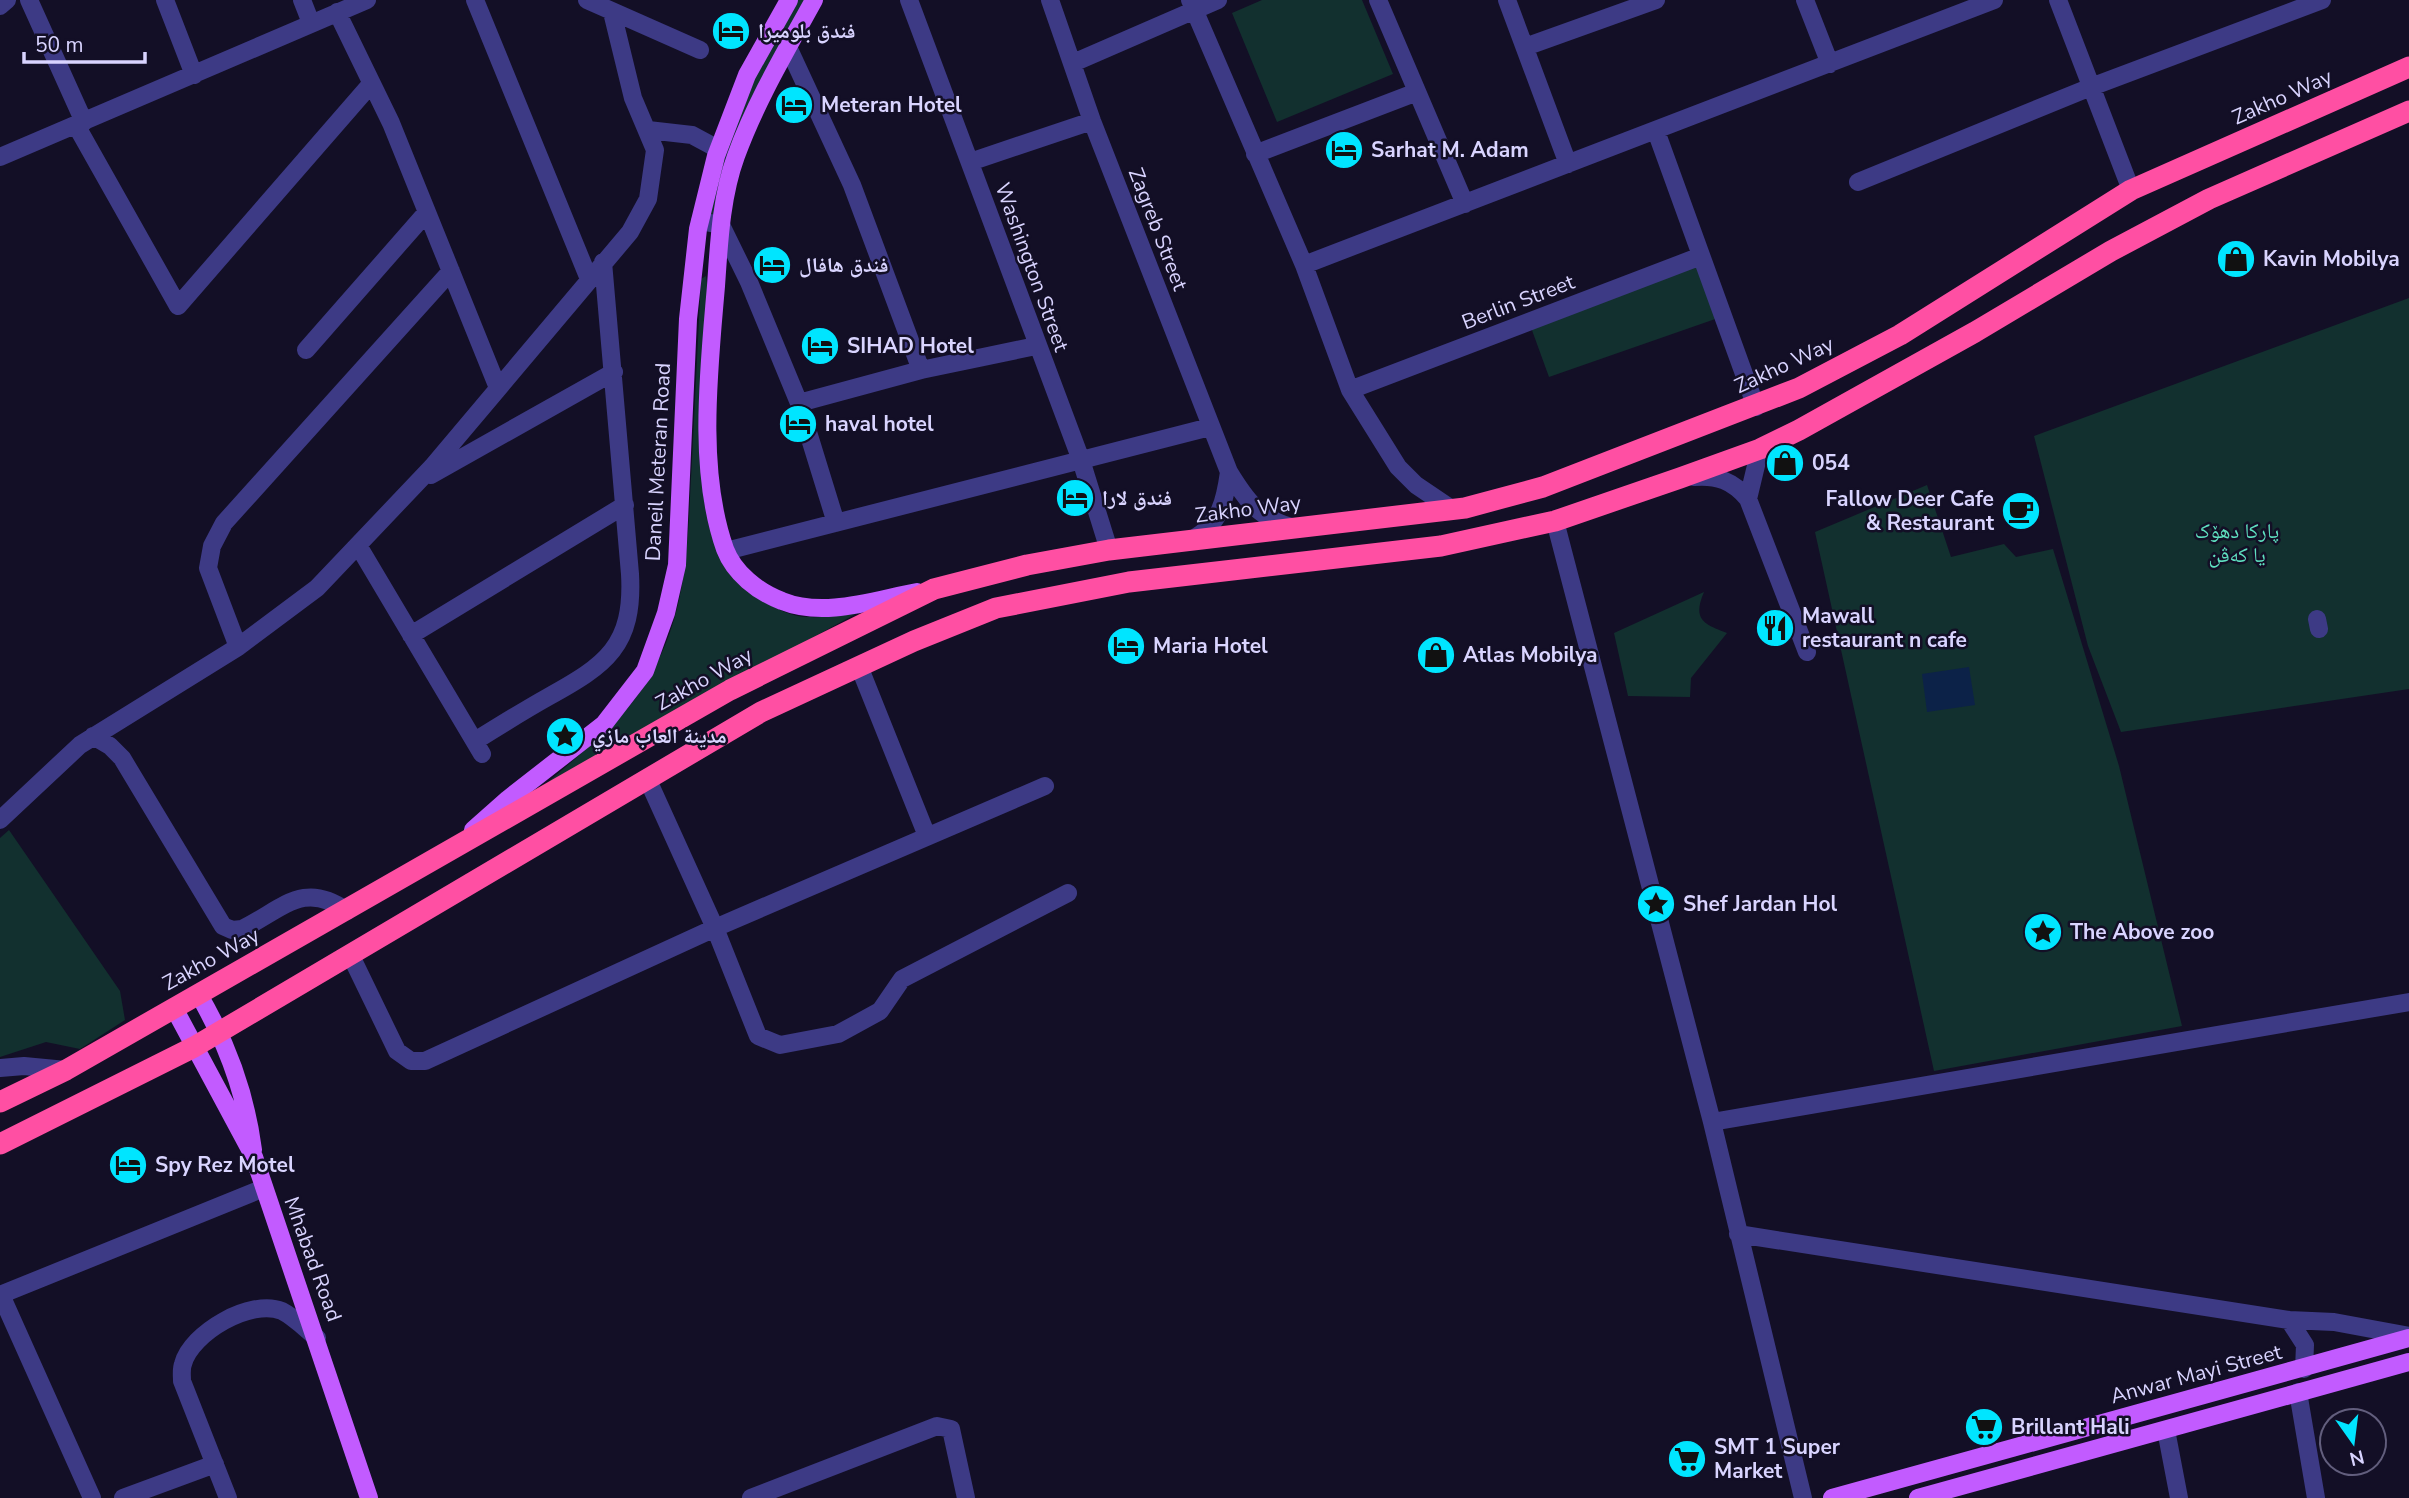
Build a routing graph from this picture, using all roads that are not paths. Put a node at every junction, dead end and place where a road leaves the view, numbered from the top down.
1 (7, 0) edge
2 (29, 0) edge
3 (165, 0) edge
4 (302, 0) edge
5 (367, 0) edge
6 (475, 0) edge
7 (587, 0) edge
8 (789, 0) edge
9 (814, 0) edge
10 (909, 0) edge
11 (1051, 0) edge
12 (1218, 0) edge
13 (1378, 0) edge
14 (1507, 0) edge
15 (1805, 0) edge
16 (1994, 0) edge
17 (2058, 0) edge
18 (2322, 0) edge
19 (1651, 1) edge
20 (1192, 5) edge
21 (0, 6) edge
22 (1953, 7) edge
23 (337, 12) junction
24 (612, 12) junction
25 (311, 23) junction
26 (788, 47) junction
27 (1525, 47) junction
28 (700, 50) dead end
29 (1073, 63) junction
30 (1829, 64) junction
31 (2409, 67) edge
32 (194, 75) junction
33 (372, 84) junction
34 (2091, 86) junction
35 (1417, 92) junction
36 (2409, 111) edge
37 (1092, 121) junction
38 (80, 123) junction
39 (648, 130) junction
40 (1656, 131) junction
41 (719, 149) junction
42 (1255, 154) junction
43 (0, 157) edge
44 (970, 162) junction
45 (1568, 164) junction
46 (1858, 182) dead end
47 (2131, 190) junction
48 (1465, 204) junction
49 (427, 212) junction
50 (700, 221) junction
51 (721, 225) junction
52 (1701, 256) junction
53 (603, 262) junction
54 (1304, 265) junction
55 (451, 271) junction
56 (589, 279) junction
57 (1036, 346) junction
58 (306, 350) dead end
59 (921, 370) junction
60 (614, 372) junction
61 (498, 388) junction
62 (1350, 390) junction
63 (799, 403) junction
64 (1756, 407) junction
65 (1210, 427) junction
66 (1760, 449) junction
67 (1081, 460) junction
68 (1229, 472) junction
69 (1680, 478) junction
70 (418, 483) junction
71 (1748, 499) junction
72 (625, 505) junction
73 (1452, 509) junction
74 (1555, 521) junction
75 (836, 523) junction
76 (1293, 528) junction
77 (1192, 540) junction
78 (359, 547) junction
79 (1110, 550) junction
80 (726, 551) junction
81 (934, 589) junction
82 (411, 635) junction
83 (238, 647) junction
84 (1807, 652) dead end
85 (859, 666) junction
86 (93, 736) junction
87 (648, 778) junction
88 (1045, 786) dead end
89 (0, 820) edge
90 (928, 836) junction
91 (447, 854) junction
92 (1068, 893) dead end
93 (347, 911) junction
94 (715, 928) junction
95 (351, 956) junction
96 (199, 995) junction
97 (2409, 1002) edge
98 (174, 1008) junction
99 (219, 1030) junction
100 (194, 1046) junction
101 (0, 1068) edge
102 (66, 1070) junction
103 (0, 1102) edge
104 (46, 1122) junction
105 (1712, 1122) junction
106 (0, 1144) edge
107 (0, 1157) edge
108 (254, 1157) junction
109 (264, 1188) junction
110 (1738, 1234) junction
111 (0, 1295) edge
112 (2289, 1320) junction
113 (2409, 1337) edge
114 (317, 1338) junction
115 (2409, 1362) edge
116 (2304, 1369) junction
117 (2298, 1391) junction
118 (2166, 1430) junction
119 (2019, 1446) junction
120 (215, 1464) junction
121 (2026, 1468) junction
122 (92, 1498) edge
123 (123, 1498) edge
124 (228, 1498) edge
125 (369, 1498) edge
126 (751, 1498) edge
127 (966, 1498) edge
128 (1803, 1498) edge
129 (1832, 1498) edge
130 (1918, 1498) edge
131 (2179, 1498) edge
132 (2316, 1498) edge

1 - 21 street
2 - 38 street
3 - 32 street
4 - 25 street
5 - 23 street
6 - 56 street
7 - 24 street
8 - 41 main road, Daneil Meteran Road
9 - 26 main road
10 - 44 street, Washington Street
11 - 29 street, Zagreb Street
12 - 20 street
13 - 35 street
14 - 27 street
15 - 30 street
16 - 22 street
17 - 34 street
18 - 34 street
19 - 27 street
20 - 29 street
20 - 42 street
22 - 30 street
23 - 25 street
23 - 33 street
24 - 28 street
24 - 39 street
25 - 32 street
26 - 51 main road
26 - 59 street
27 - 45 street
29 - 37 street, Zagreb Street
30 - 40 street
31 - 47 highway, Zakho Way
32 - 38 street
33 - 38 street
33 - 49 street
34 - 46 street
34 - 47 street
35 - 42 street
35 - 48 street
36 - 66 highway
37 - 44 street
37 - 65 street, Zagreb Street
38 - 43 street
39 - 41 street
39 - 53 street
40 - 45 street
40 - 52 street
41 - 50 main road, Daneil Meteran Road
42 - 54 street
44 - 57 street, Washington Street
45 - 48 street
47 - 64 highway, Zakho Way
48 - 54 street
49 - 55 street
49 - 58 street
50 - 51 street
50 - 91 main road, Daneil Meteran Road
51 - 63 street
51 - 80 main road
52 - 62 street, Berlin Street
52 - 64 street
53 - 56 street
53 - 60 street
54 - 62 street
55 - 61 street
55 - 83 street
56 - 61 street
57 - 59 street
57 - 67 street, Washington Street
59 - 63 street
60 - 70 street
60 - 72 street
61 - 70 street
62 - 73 street
63 - 75 street
64 - 73 highway, Zakho Way
65 - 67 street
65 - 68 street, Zagreb Street
66 - 69 highway
66 - 71 street
67 - 75 street
67 - 79 street, Washington Street
68 - 76 street, Zagreb Street
68 - 77 street
69 - 71 street
69 - 74 highway
70 - 78 street
71 - 84 street
72 - 82 street
72 - 82 street
73 - 76 highway, Zakho Way
74 - 85 highway
74 - 105 street
75 - 80 street
76 - 77 highway, Zakho Way
77 - 79 highway, Zakho Way
78 - 82 street
78 - 83 street
79 - 81 highway, Zakho Way
80 - 81 main road
81 - 91 highway, Zakho Way
83 - 86 street
85 - 87 highway
85 - 90 street
86 - 89 street
86 - 93 street
87 - 94 street
87 - 95 highway
88 - 90 street
90 - 94 street
91 - 93 highway, Zakho Way
92 - 94 street
93 - 96 highway, Zakho Way
94 - 95 street
95 - 99 highway
96 - 98 highway, Zakho Way
96 - 99 main road
97 - 105 street
98 - 100 main road, Mhabad Road
98 - 102 highway, Zakho Way
99 - 100 highway
99 - 108 main road
100 - 104 highway
100 - 108 main road, Mhabad Road
101 - 102 street
102 - 103 highway, Zakho Way
104 - 106 highway
104 - 107 highway
105 - 110 street
108 - 109 main road, Mhabad Road
109 - 111 street
109 - 114 main road, Mhabad Road
110 - 112 street
110 - 128 street
111 - 122 street
112 - 113 street
112 - 116 street
113 - 116 main road, Anwar Mayi Street
114 - 120 street
114 - 125 main road, Mhabad Road
115 - 117 main road, Anwar Mayi Street
116 - 119 main road, Anwar Mayi Street
117 - 118 main road, Anwar Mayi Street
117 - 132 street
118 - 121 main road, Anwar Mayi Street
118 - 131 street
119 - 121 main road
119 - 129 main road, Anwar Mayi Street
120 - 123 street
120 - 124 street
121 - 130 main road, Anwar Mayi Street
126 - 127 street

